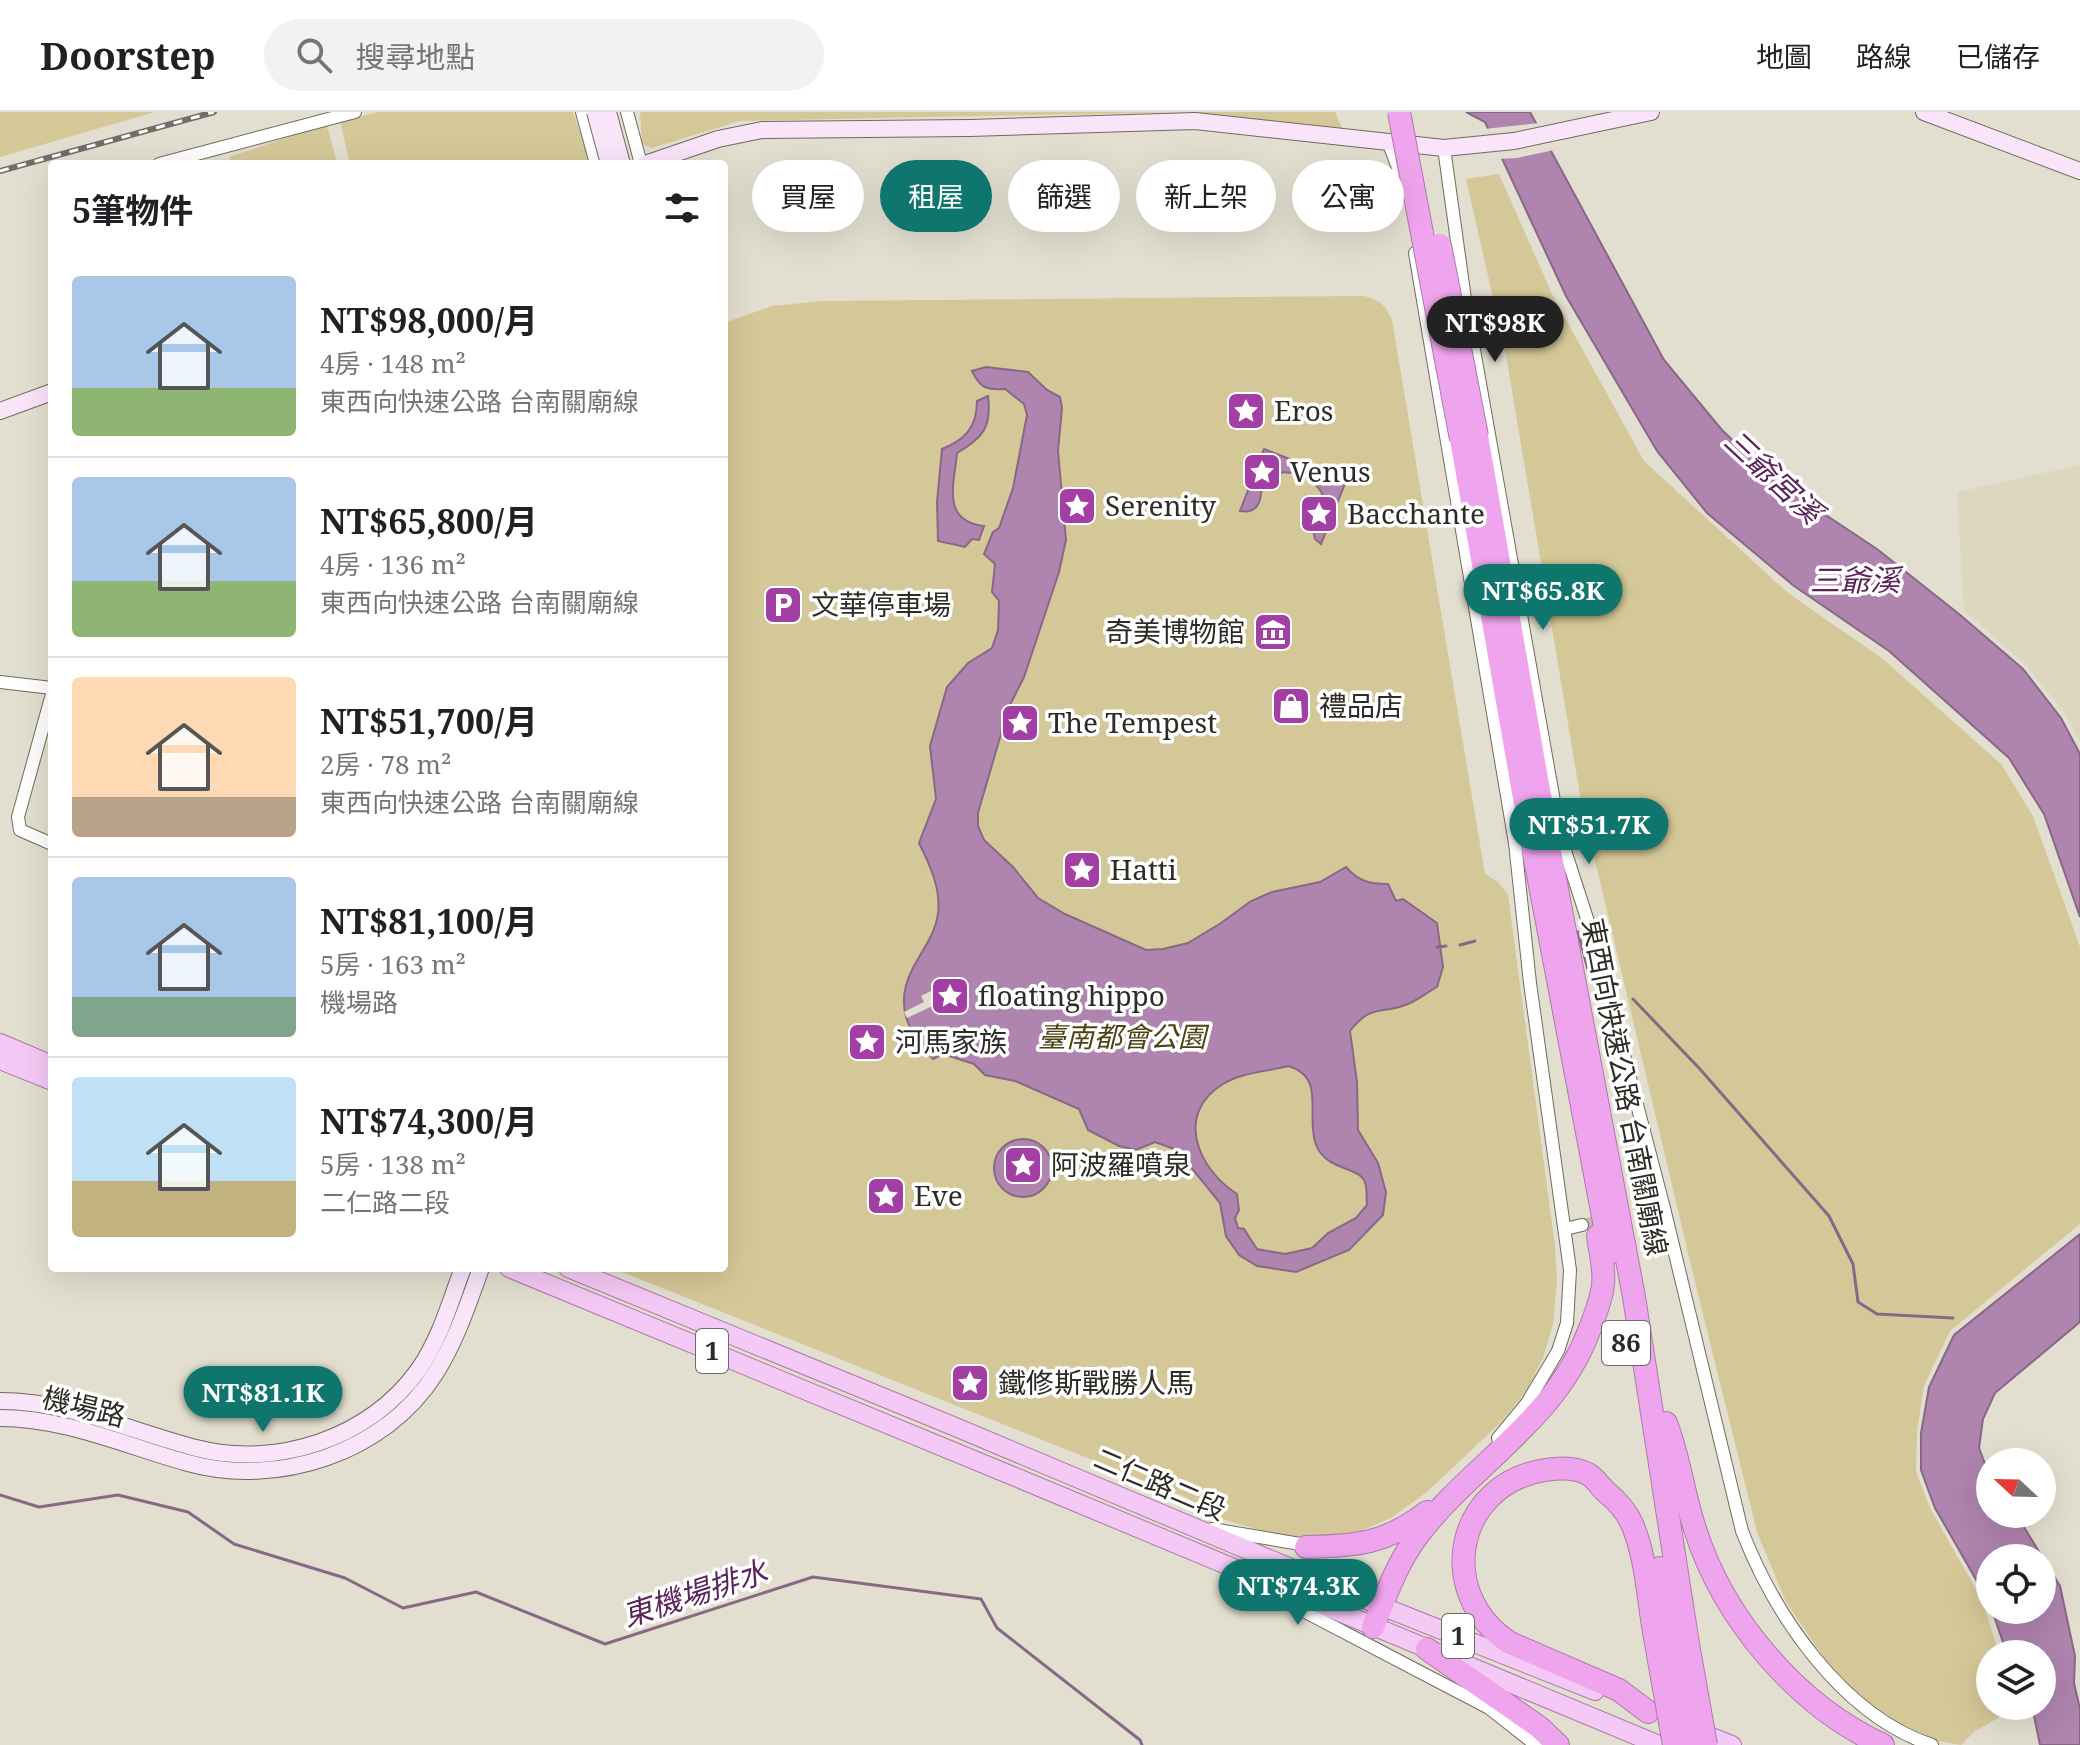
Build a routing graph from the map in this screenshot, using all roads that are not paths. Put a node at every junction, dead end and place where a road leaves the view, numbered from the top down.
1 (355, 112) edge
2 (582, 112) edge
3 (595, 112) edge
4 (608, 112) edge
5 (617, 112) edge
6 (627, 112) edge
7 (1399, 112) edge
8 (1414, 112) edge
9 (1651, 112) edge
10 (1924, 112) edge
11 (1388, 141) junction
12 (1444, 148) junction
13 (174, 160) edge
14 (595, 160) edge
15 (598, 160) edge
16 (608, 160) edge
17 (621, 160) edge
18 (642, 160) edge
19 (655, 160) edge
20 (2080, 171) edge
21 (48, 393) edge
22 (0, 411) edge
23 (1469, 439) junction
24 (0, 682) edge
25 (48, 690) edge
26 (48, 706) edge
27 (1538, 838) junction
28 (48, 842) edge
29 (1554, 914) junction
30 (0, 1043) edge
31 (1571, 1049) junction
32 (0, 1060) edge
33 (48, 1063) edge
34 (48, 1079) edge
35 (1606, 1144) junction
36 (1664, 1208) junction
37 (1645, 1212) tunnel mouth
38 (1582, 1225) tunnel mouth
39 (1565, 1229) junction
40 (461, 1272) edge
41 (480, 1272) edge
42 (519, 1272) edge
43 (578, 1272) edge
44 (0, 1401) edge
45 (0, 1418) edge
46 (1666, 1423) junction
47 (1461, 1488) junction
48 (1078, 1501) junction
49 (1185, 1525) junction
50 (1306, 1547) junction
51 (1377, 1617) junction
52 (1679, 1641) junction
53 (1427, 1649) junction
54 (1648, 1712) junction
55 (1536, 1745) edge
56 (1558, 1745) edge
57 (1659, 1745) edge
58 (1674, 1745) edge
59 (1690, 1745) edge
60 (1706, 1745) edge
61 (1720, 1745) edge
62 (1732, 1745) edge
63 (1883, 1745) edge
64 (1932, 1745) edge

1 - 13 street
2 - 14 street
3 - 16 street, bridge
4 - 17 street, bridge
5 - 15 street
6 - 18 street
7 - 23 highway, 東西向快速公路 台南關廟線 / 86, bridge
8 - 23 highway, 東西向快速公路 台南關廟線 / 86, bridge
9 - 12 street
10 - 20 street
11 - 12 street
11 - 19 street
11 - 23 street
12 - 23 street
21 - 22 street
23 - 27 highway, 東西向快速公路 台南關廟線 / 86
23 - 27 street
24 - 25 street
26 - 28 street
27 - 29 highway, 東西向快速公路 台南關廟線 / 86
27 - 36 street
27 - 39 street
29 - 31 highway, 東西向快速公路 台南關廟線 / 86
29 - 35 highway, 東西向快速公路 台南關廟線 / 86
30 - 33 main road
31 - 47 highway
31 - 52 highway, 東西向快速公路 台南關廟線 / 86
32 - 34 main road
35 - 46 highway
35 - 52 highway, 東西向快速公路 台南關廟線 / 86
36 - 37 street
36 - 64 street
38 - 39 street
39 - 50 street
40 - 44 street, 機場路
41 - 45 street, 機場路
42 - 48 main road, 二仁路二段 / 1
43 - 49 main road, 二仁路二段 / 1
46 - 52 highway
46 - 63 highway
47 - 50 highway
47 - 51 highway
48 - 51 main road, 二仁路二段 / 1
48 - 55 street
49 - 50 street
49 - 51 main road, 二仁路二段 / 1
51 - 53 main road, 二仁路二段 / 1
51 - 54 main road, 二仁路二段 / 1
52 - 54 highway
52 - 58 highway, bridge
52 - 59 highway, 東西向快速公路 台南關廟線 / 86, bridge
52 - 60 highway, 東西向快速公路 台南關廟線 / 86, bridge
52 - 61 highway
53 - 56 highway
53 - 57 main road, 二仁路二段 / 1
54 - 62 main road, 二仁路二段 / 1

